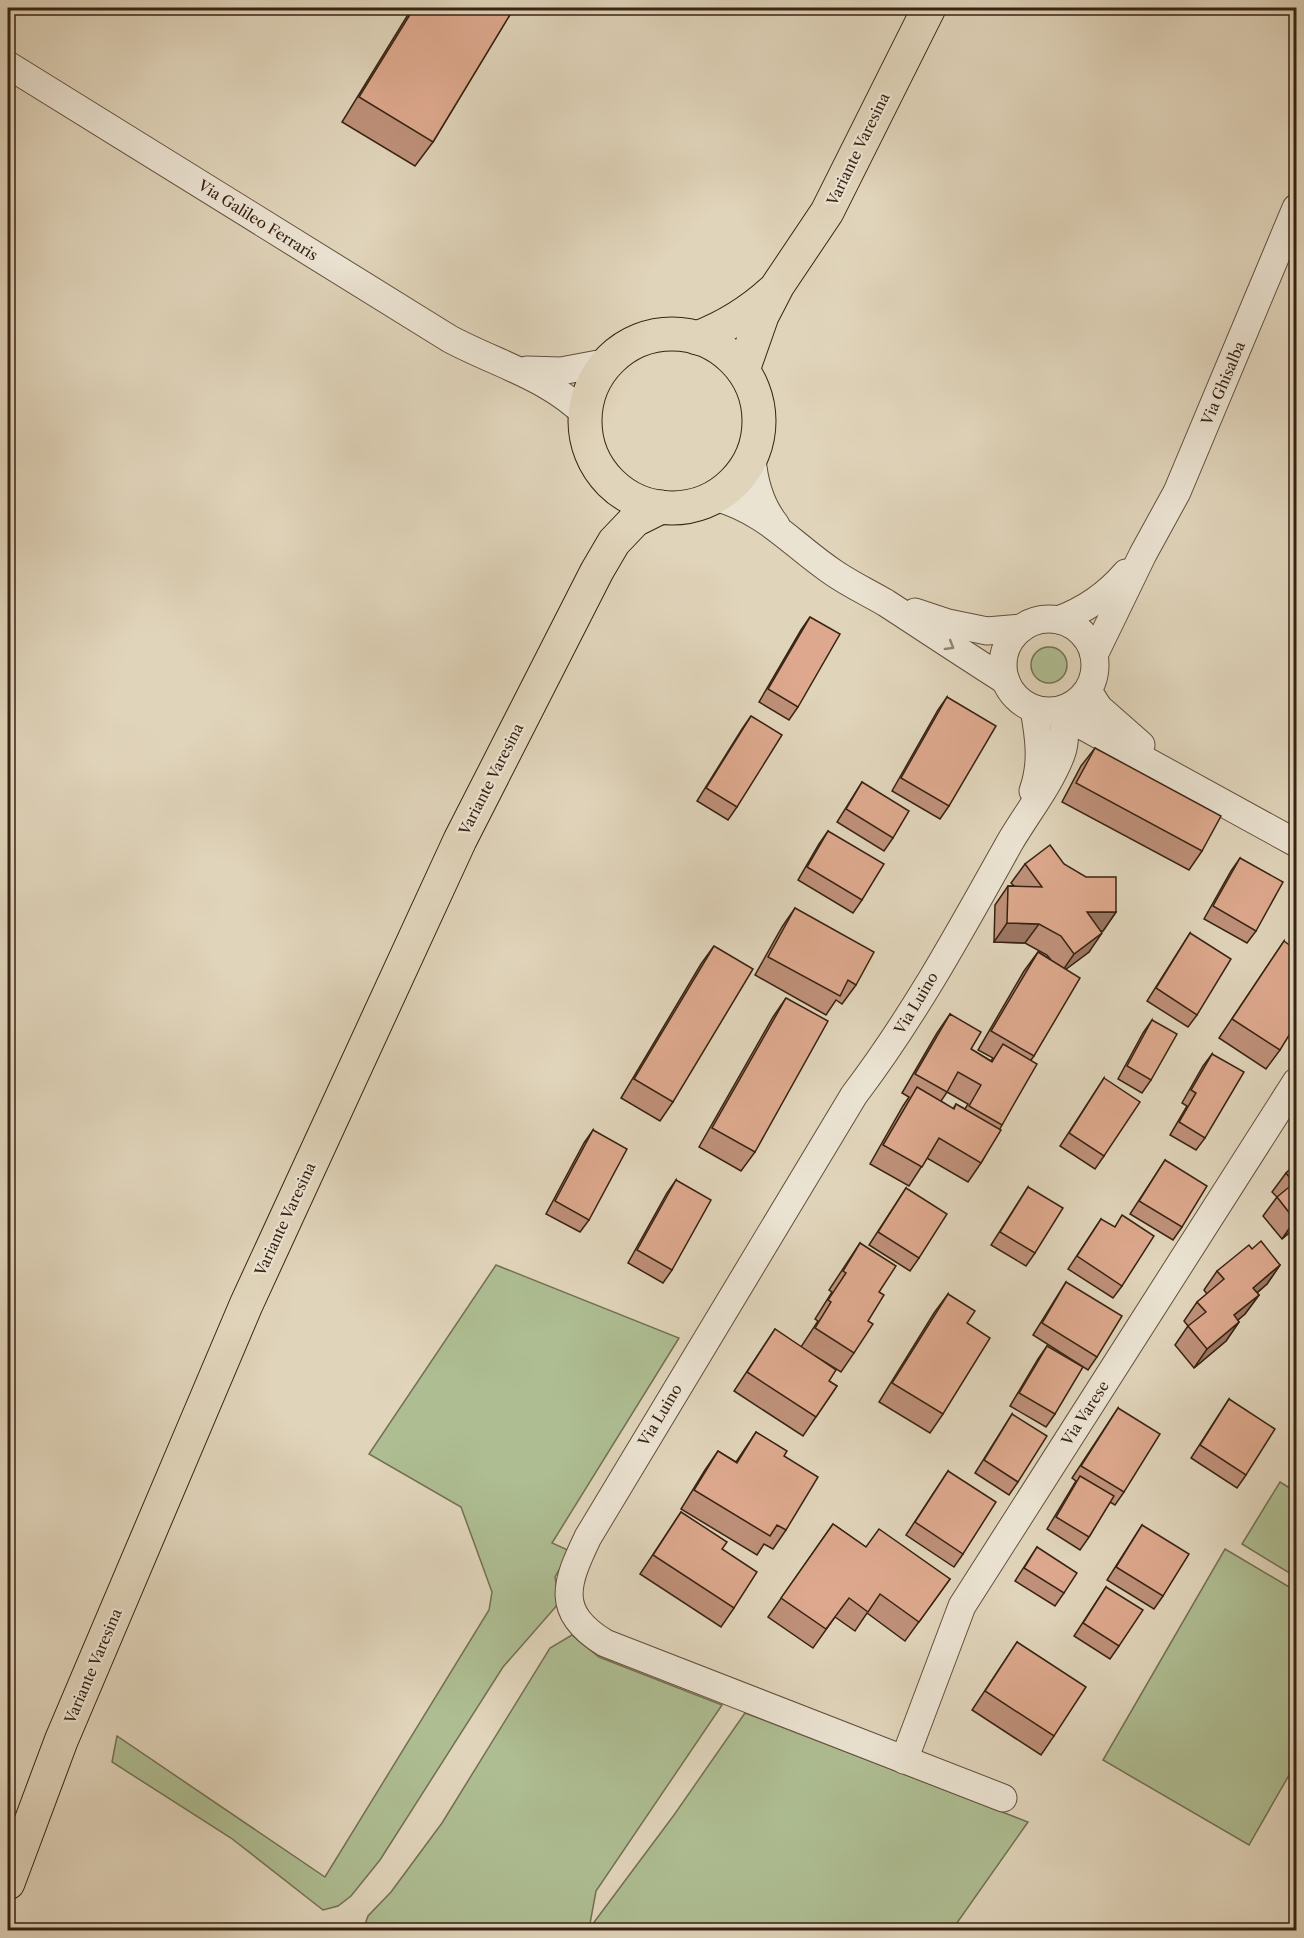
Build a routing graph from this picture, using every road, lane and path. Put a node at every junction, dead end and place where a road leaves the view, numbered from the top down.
1 (929, 8) edge
2 (8, 65) edge
3 (1296, 208) edge
4 (778, 285) junction
5 (697, 338) junction
6 (609, 362) junction
7 (511, 368) junction
8 (743, 370) junction
9 (586, 415) junction
10 (752, 458) junction
11 (603, 473) junction
12 (715, 497) junction
13 (661, 507) junction
14 (779, 529) junction
15 (1143, 554) junction
16 (597, 571) junction
17 (884, 602) junction
18 (1058, 620) junction
19 (1022, 628) junction
20 (1094, 655) junction
21 (1006, 681) junction
22 (1088, 691) junction
23 (1034, 709) junction
24 (1063, 709) junction
25 (1185, 783) junction
26 (1021, 823) junction
27 (1296, 843) edge
28 (1296, 1082) edge
29 (904, 1760) junction
30 (1003, 1798) dead end
31 (8, 1883) edge

1 - 4 main road, Variante Varesina
2 - 7 street, Via Galileo Ferraris
3 - 15 street, Via Ghisalba
4 - 5 main road, Variante Varesina
4 - 8 main road, Variante Varesina
5 - 6 main road, Variante Varesina
5 - 8 main road, Variante Varesina
6 - 7 street, Via Galileo Ferraris
6 - 9 main road, Variante Varesina
7 - 9 street, Via Galileo Ferraris
8 - 10 main road, Variante Varesina
9 - 11 main road, Variante Varesina
10 - 12 main road, Variante Varesina
10 - 14 street
11 - 13 main road, Variante Varesina
11 - 16 main road, Variante Varesina
12 - 13 main road, Variante Varesina
12 - 14 street
13 - 16 main road, Variante Varesina
14 - 17 street
15 - 18 street, Via Ghisalba
15 - 20 street, Via Ghisalba
16 - 31 main road, Variante Varesina
17 - 19 street
17 -> 21 street
18 - 19 street
18 - 20 street
19 - 21 street
20 - 22 street
21 - 23 street
22 - 24 street
22 - 25 street
23 - 24 street
23 - 26 street, Via Luino
24 - 25 street
24 - 26 street, Via Luino
25 - 27 street
26 - 29 street, Via Luino
28 - 29 street, Via Varese
29 - 30 street, Via Luino

